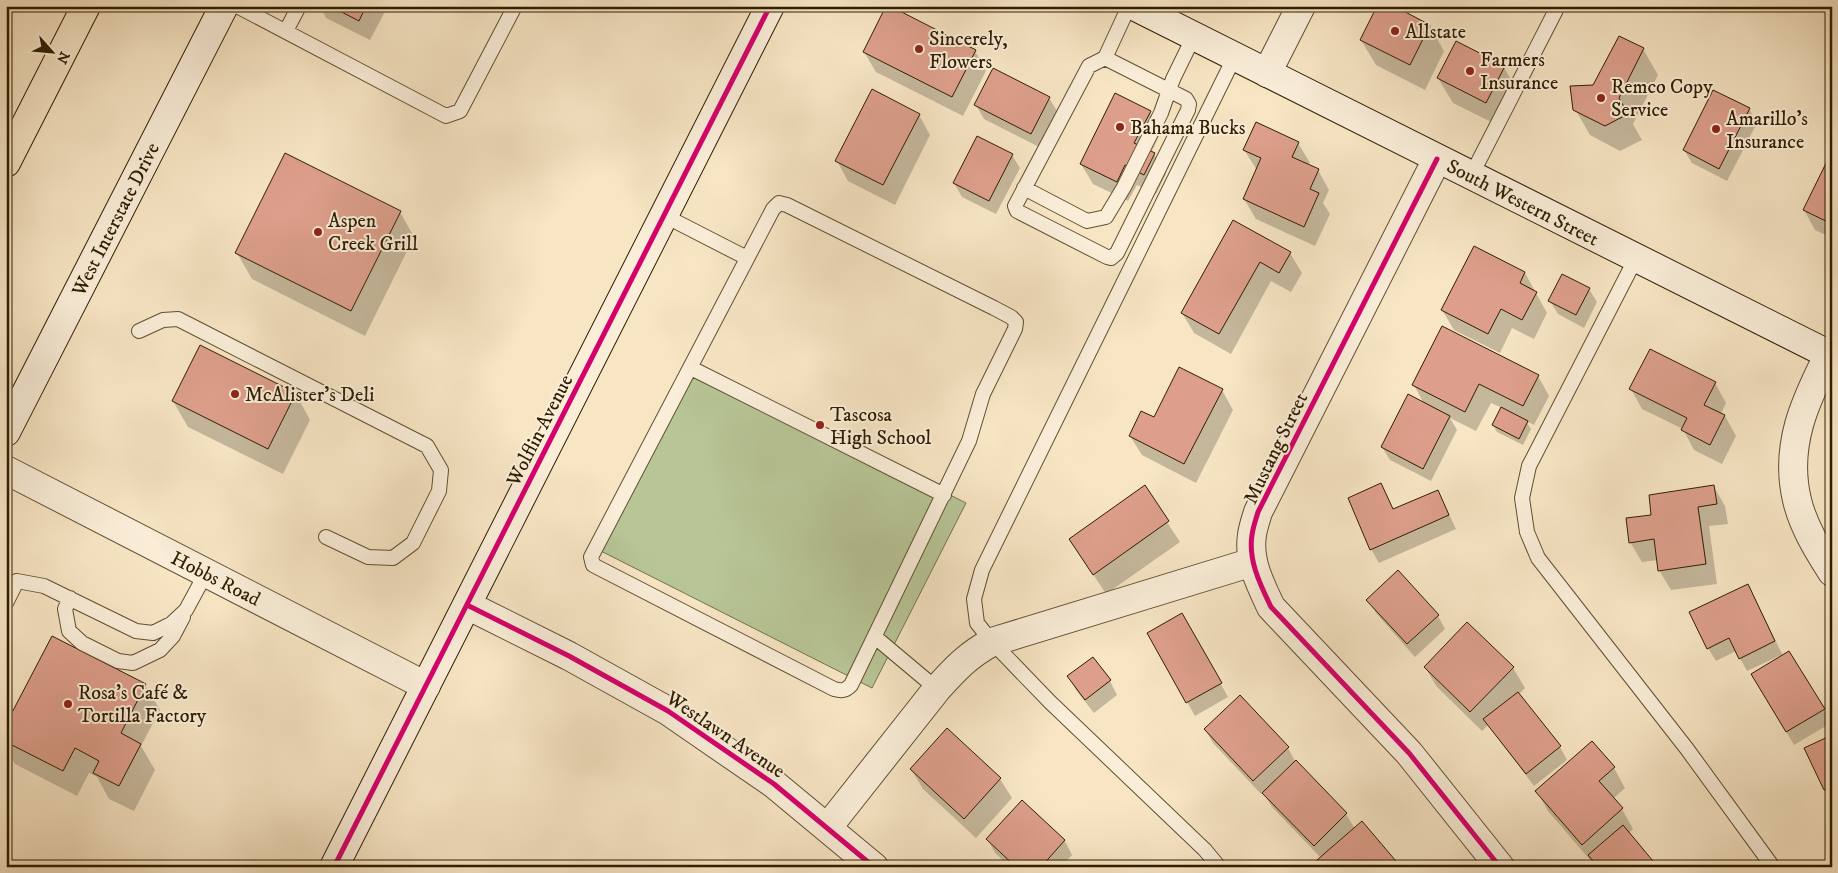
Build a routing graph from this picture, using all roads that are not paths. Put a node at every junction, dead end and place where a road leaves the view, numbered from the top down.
1 (86, 6) edge
2 (224, 6) edge
3 (237, 6) edge
4 (299, 6) edge
5 (514, 6) edge
6 (770, 6) edge
7 (1130, 6) edge
8 (1134, 6) edge
9 (1301, 6) edge
10 (1558, 6) edge
11 (286, 31) junction
12 (1194, 36) junction
13 (1235, 56) junction
14 (1105, 58) junction
15 (1267, 72) junction
16 (1168, 90) junction
17 (1437, 159) junction
18 (6, 163) edge
19 (1472, 176) junction
20 (1024, 188) junction
21 (665, 216) junction
22 (747, 258) junction
23 (1636, 258) junction
24 (139, 331) dead end
25 (1830, 355) edge
26 (691, 368) junction
27 (6, 432) edge
28 (6, 470) edge
29 (944, 495) junction
30 (326, 537) dead end
31 (1253, 562) junction
32 (1832, 572) edge
33 (206, 573) junction
34 (12, 579) edge
35 (70, 598) junction
36 (6, 603) edge
37 (467, 605) junction
38 (186, 610) junction
39 (875, 637) junction
40 (992, 642) junction
41 (426, 686) junction
42 (937, 689) junction
43 (828, 827) junction
44 (334, 867) edge
45 (874, 867) edge
46 (1219, 867) edge
47 (1500, 867) edge
48 (1772, 867) edge

1 - 18 highway
2 - 27 street, West Interstate Drive
3 - 11 lane
4 - 11 lane
5 - 11 lane
6 - 21 street, Wolflin Avenue
7 - 14 lane
8 - 12 street, South Western Street
9 - 15 street
10 - 19 lane
12 - 13 street, South Western Street
12 - 16 lane
13 - 15 street, South Western Street
13 - 40 lane
14 - 16 lane
14 - 20 lane
15 - 17 street, South Western Street
16 - 20 lane
16 - 20 lane
17 - 19 street, South Western Street
17 - 31 street, Mustang Street
19 - 23 street, South Western Street
21 - 22 lane
21 - 37 street, Wolflin Avenue
22 - 26 lane
22 - 29 lane
23 - 25 street, South Western Street
23 - 48 lane
24 - 30 lane
25 - 32 street
26 - 29 lane
26 - 39 lane
28 - 33 street, Hobbs Road
29 - 39 lane
31 - 40 street
31 - 47 street, Mustang Street
33 - 38 lane
33 - 41 street, Hobbs Road
34 - 35 lane
34 - 36 lane
35 - 38 lane
35 - 38 lane
37 - 41 street, Wolflin Avenue
37 - 43 street, Westlawn Avenue
39 - 42 lane
40 - 42 street
40 - 46 lane
41 - 44 street, Wolflin Avenue
42 - 43 street
43 - 45 street, Westlawn Avenue

